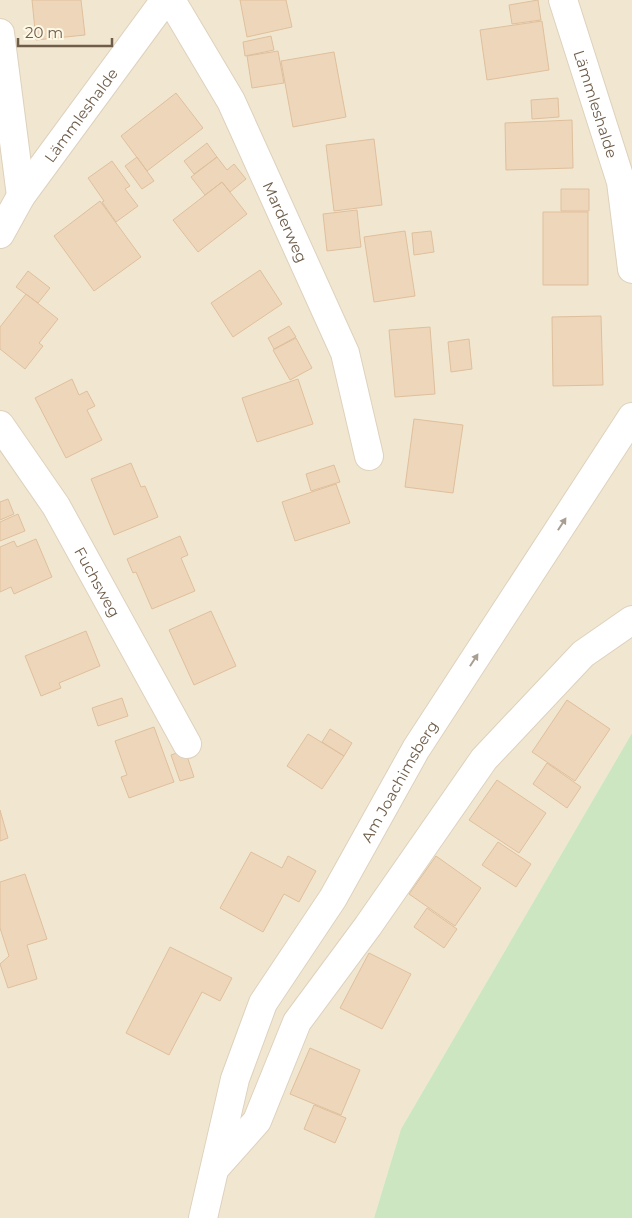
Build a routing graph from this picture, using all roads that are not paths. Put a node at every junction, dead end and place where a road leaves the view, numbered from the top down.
1 (166, 0) edge
2 (171, 0) edge
3 (563, 0) edge
4 (0, 33) edge
5 (21, 196) junction
6 (0, 234) edge
7 (632, 269) edge
8 (632, 417) edge
9 (0, 424) edge
10 (369, 456) dead end
11 (632, 620) edge
12 (187, 744) dead end
13 (214, 1169) junction
14 (203, 1218) edge

1 - 5 street, Lämmleshalde
2 - 10 street, Marderweg
3 - 7 street, Lämmleshalde
4 - 5 street
5 - 6 street, Lämmleshalde
13 -> 8 street, Am Joachimsberg
9 - 12 street, Fuchsweg
11 - 13 street, Am Joachimsberg
13 - 14 street, Am Joachimsberg

